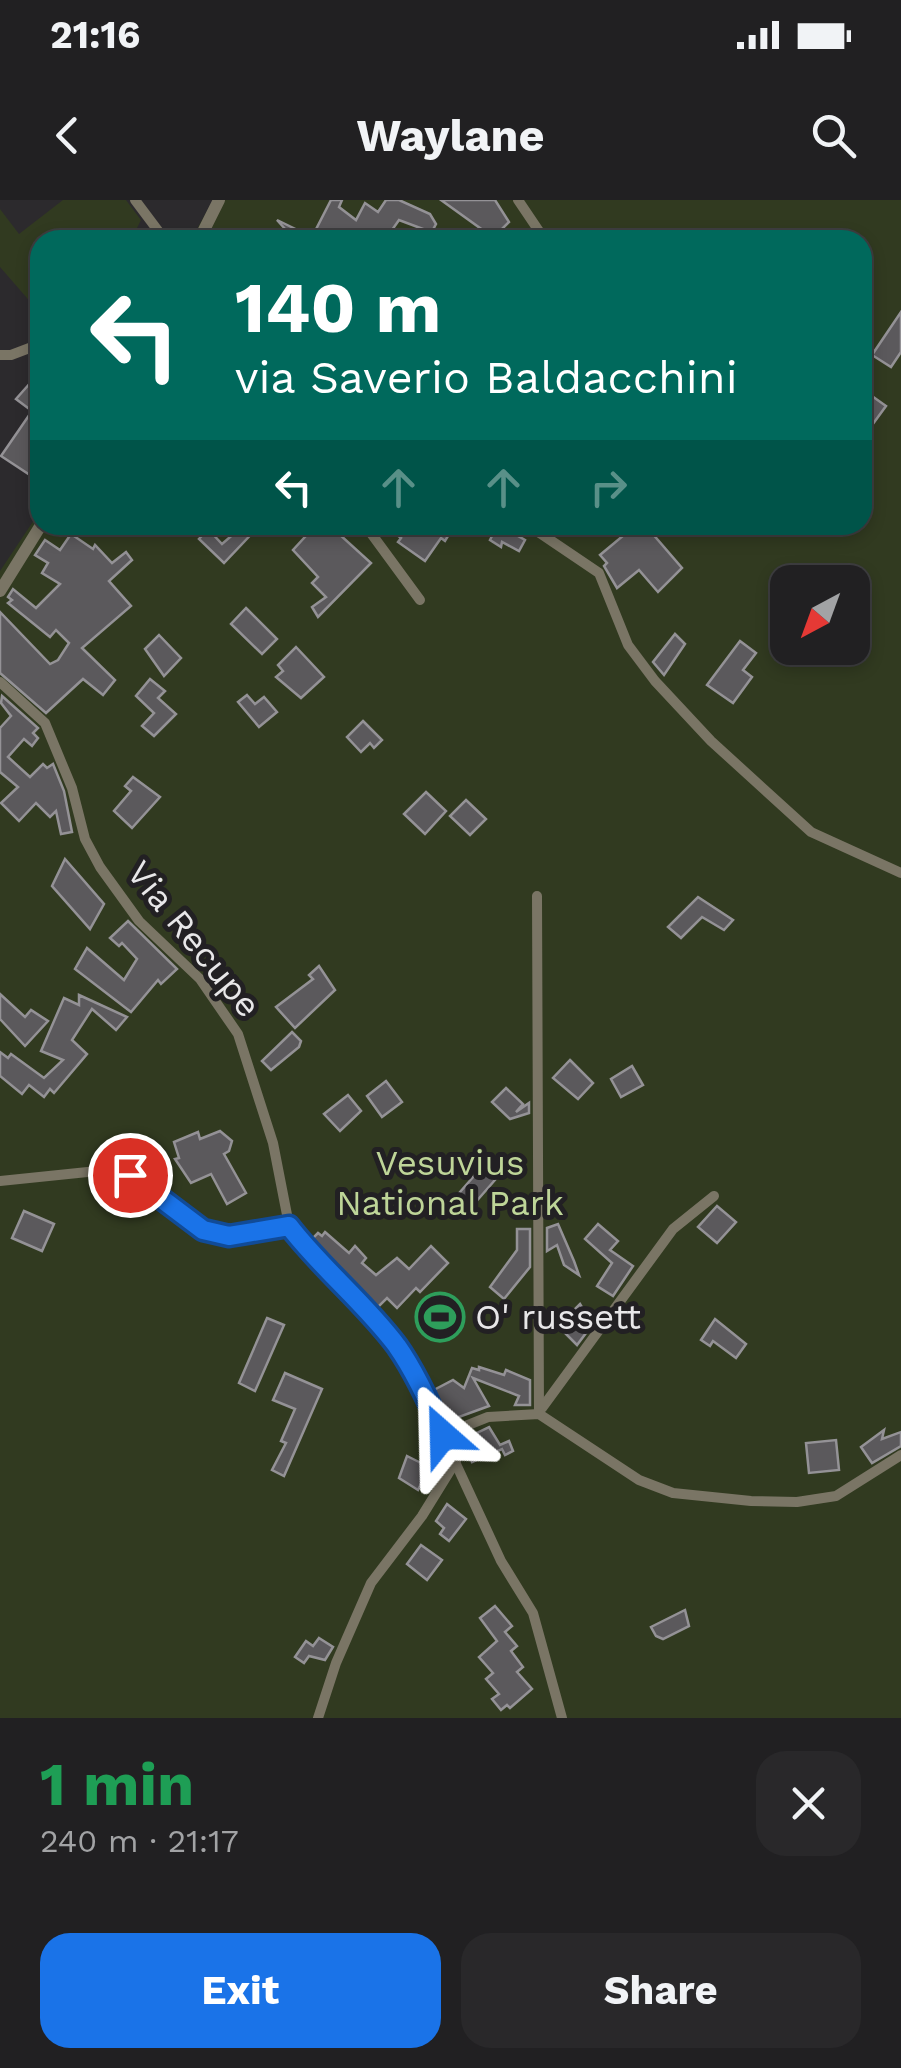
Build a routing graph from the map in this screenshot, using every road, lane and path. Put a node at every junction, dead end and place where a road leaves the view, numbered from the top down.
1 (135, 200) edge
2 (220, 200) edge
3 (518, 200) edge
4 (158, 230) edge
5 (204, 230) edge
6 (538, 230) edge
7 (30, 347) edge
8 (0, 355) edge
9 (35, 535) edge
10 (372, 535) edge
11 (543, 535) edge
12 (0, 591) edge
13 (420, 600) dead end
14 (0, 682) edge
15 (901, 873) edge
16 (537, 896) dead end
17 (0, 1181) edge
18 (714, 1196) dead end
19 (289, 1226) junction
20 (540, 1411) junction
21 (443, 1435) junction
22 (901, 1455) edge
23 (456, 1460) junction
24 (318, 1718) edge
25 (562, 1718) edge

1 - 4 street
2 - 5 street
3 - 6 street
7 - 8 street
9 - 12 street
10 - 13 street
11 - 15 street
14 - 19 street, Via Recupe
16 - 20 street
17 - 19 street
18 - 20 street
19 - 21 street, Via Recupe
20 - 21 street
20 - 22 street
21 - 23 street, Via Recupe
23 - 24 street
23 - 25 street, Via Recupe

